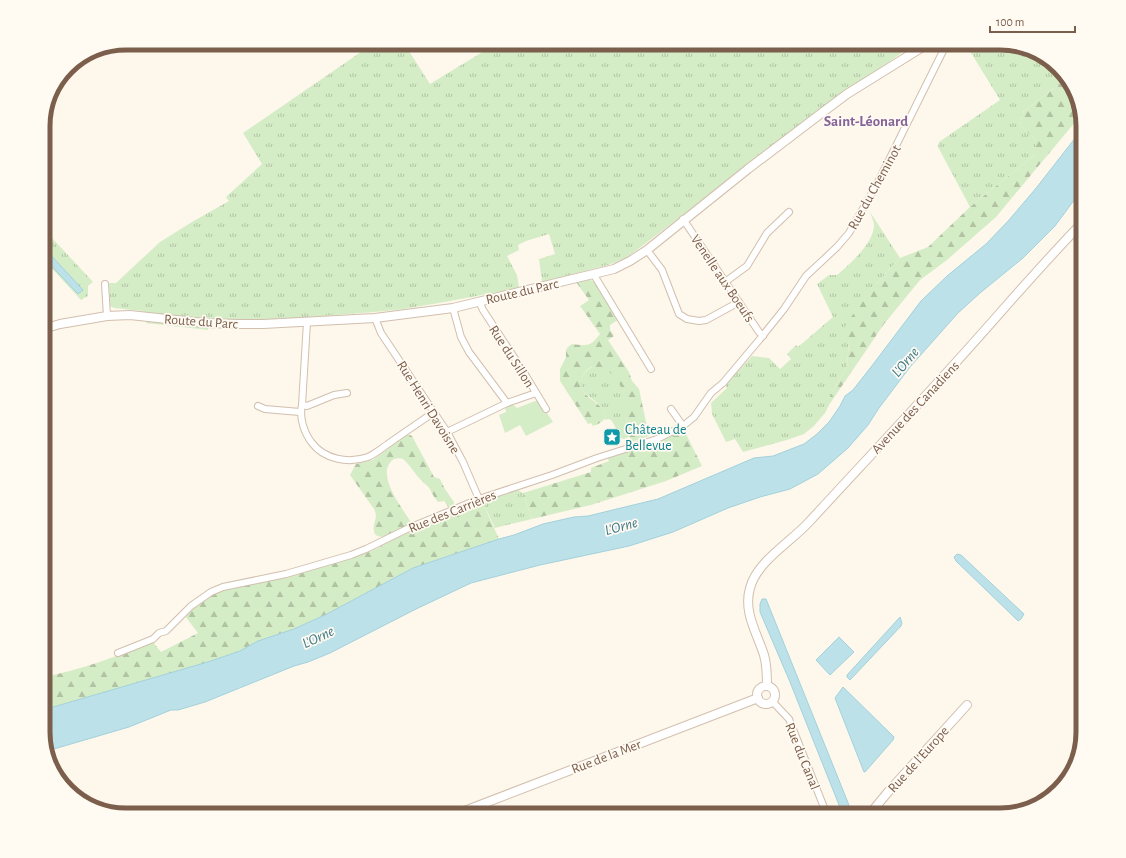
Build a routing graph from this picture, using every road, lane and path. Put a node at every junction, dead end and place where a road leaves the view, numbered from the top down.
1 (918, 50) edge
2 (944, 50) edge
3 (789, 212) dead end
4 (683, 220) junction
5 (1076, 229) edge
6 (647, 250) junction
7 (594, 275) junction
8 (726, 282) junction
9 (105, 284) dead end
10 (479, 301) junction
11 (738, 302) junction
12 (453, 308) junction
13 (107, 316) junction
14 (375, 318) junction
15 (307, 322) junction
16 (50, 327) edge
17 (763, 336) junction
18 (651, 369) dead end
19 (347, 393) dead end
20 (536, 393) junction
21 (507, 403) junction
22 (302, 405) junction
23 (258, 406) dead end
24 (546, 409) dead end
25 (671, 409) dead end
26 (300, 412) junction
27 (434, 412) junction
28 (683, 426) junction
29 (447, 432) junction
30 (479, 499) junction
31 (118, 653) dead end
32 (767, 685) junction
33 (758, 698) junction
34 (772, 701) junction
35 (968, 705) dead end
36 (472, 808) edge
37 (824, 808) edge
38 (875, 808) edge

1 - 4 street, Route du Parc
2 - 17 street, Rue du Cheminot
3 - 8 street
4 - 6 street, Route du Parc
4 - 8 street, Venelle aux Boeufs
5 - 32 street, Avenue des Canadiens
6 - 7 street, Route du Parc
6 - 11 street
7 - 10 street, Route du Parc
7 - 18 street
8 - 11 street, Venelle aux Boeufs
9 - 13 street
10 - 12 street, Route du Parc
10 - 20 street, Rue du Sillon
11 - 17 street, Venelle aux Boeufs
12 - 14 street, Route du Parc
12 - 21 street
13 - 15 street, Route du Parc
13 - 16 street, Route du Parc
14 - 15 street, Route du Parc
14 - 27 street, Rue Henri Davoisne
15 - 22 street
17 - 28 street, Rue des Carrières
19 - 22 street
20 - 21 street
20 - 24 street, Rue du Sillon
21 - 29 street
22 - 26 street
23 - 26 street
25 - 28 street
26 - 27 street
27 - 29 street, Rue Henri Davoisne
28 - 30 street, Rue des Carrières
29 - 30 street, Rue Henri Davoisne
30 - 31 street, Rue des Carrières
32 - 33 street
32 - 34 street
33 - 34 street
33 - 36 street, Rue de la Mer
34 - 37 street, Rue du Canal
35 - 38 street, Rue de l'Europe

